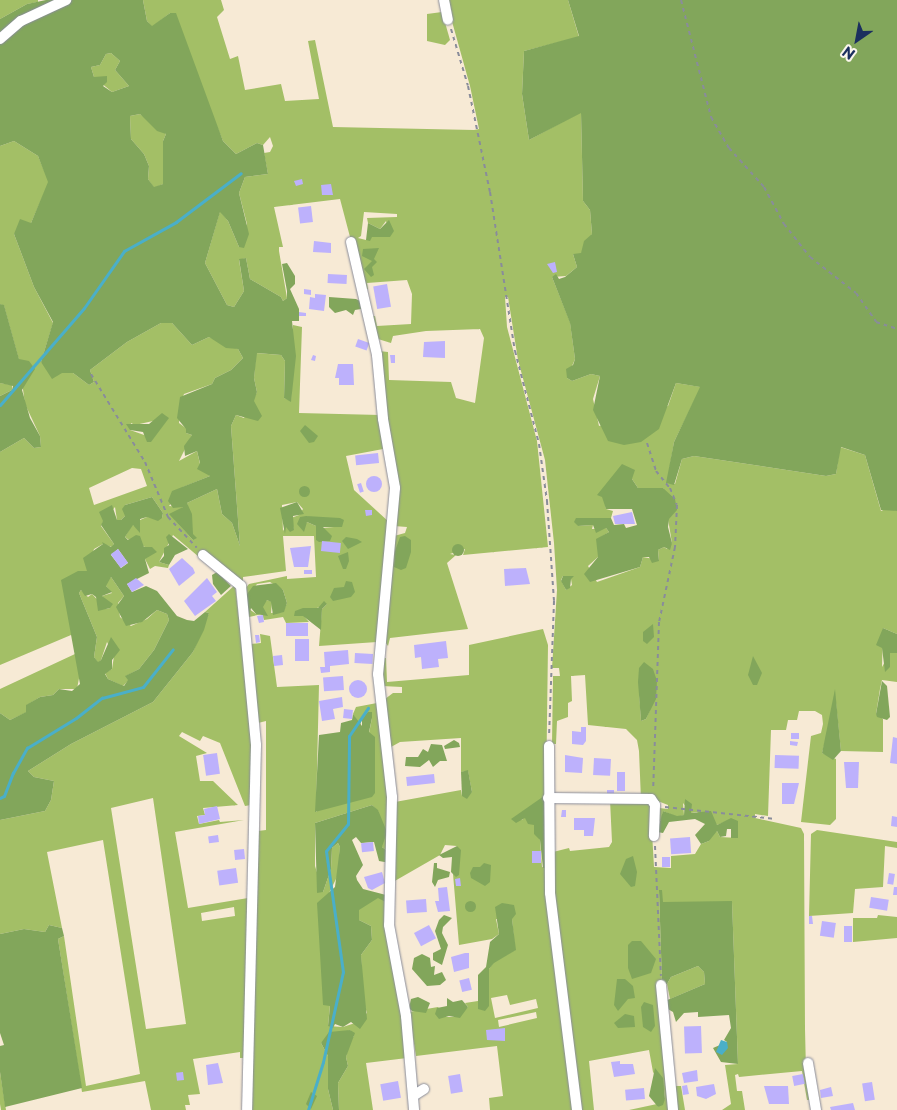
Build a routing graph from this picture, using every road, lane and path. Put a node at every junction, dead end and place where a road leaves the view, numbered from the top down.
1 (66, 0) edge
2 (444, 0) edge
3 (681, 0) edge
4 (448, 20) joint
5 (0, 39) edge
6 (351, 242) dead end
7 (897, 329) edge
8 (91, 374) dead end
9 (647, 443) dead end
10 (203, 555) joint
11 (549, 746) joint
12 (548, 798) junction
13 (654, 804) junction
14 (775, 819) dead end
15 (654, 836) joint
16 (661, 985) joint
17 (808, 1062) dead end
18 (424, 1089) dead end
19 (412, 1096) junction
20 (247, 1110) edge
21 (414, 1110) edge
22 (577, 1110) edge
23 (673, 1110) edge
24 (816, 1110) edge

1 - 5 street
2 - 4 street
3 - 7 path
4 - 11 path
6 - 19 street
8 - 10 path
9 - 13 path
10 - 20 street
11 - 12 street
12 - 13 street
12 - 22 street
13 - 14 path
13 - 15 street
15 - 16 path
16 - 23 street
17 - 24 street
18 - 19 street
19 - 21 street

